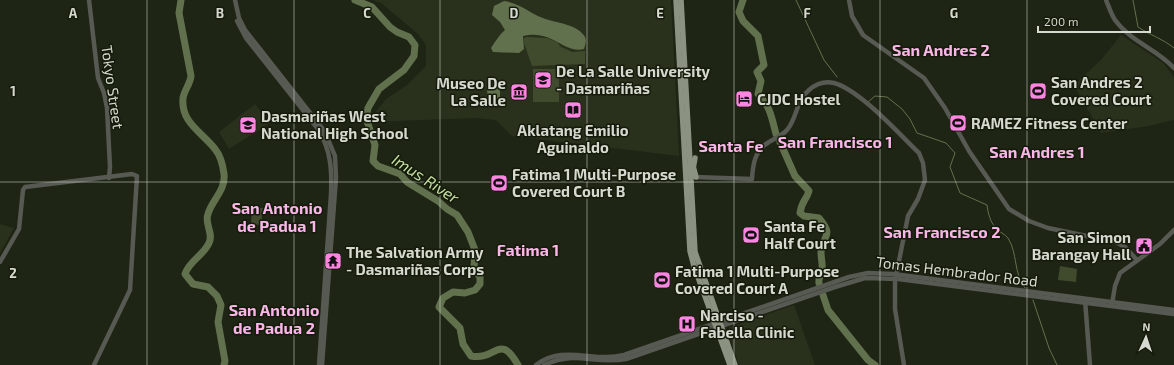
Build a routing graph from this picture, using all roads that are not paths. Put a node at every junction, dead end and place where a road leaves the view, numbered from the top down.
1 (89, 0) edge
2 (233, 0) edge
3 (676, 0) edge
4 (681, 0) edge
5 (849, 0) edge
6 (1106, 0) edge
7 (1174, 68) edge
8 (693, 158) junction
9 (691, 177) junction
10 (109, 178) junction
11 (1174, 230) edge
12 (1136, 260) junction
13 (0, 262) edge
14 (896, 277) junction
15 (1085, 300) junction
16 (1112, 304) junction
17 (1174, 310) edge
18 (716, 312) junction
19 (1174, 314) edge
20 (727, 320) junction
21 (719, 325) junction
22 (618, 361) edge
23 (94, 365) edge
24 (319, 365) edge
25 (322, 365) edge
26 (536, 365) edge
27 (544, 365) edge
28 (730, 365) edge
29 (735, 365) edge
30 (904, 365) edge
31 (1090, 365) edge

1 - 10 street, Tokyo Street
2 - 24 street
2 - 25 street
3 - 9 main road
4 - 8 main road
5 - 12 street
6 - 7 street
8 - 9 main road
8 - 9 main road
9 - 14 street
9 - 18 main road
9 - 21 main road
10 - 13 street
10 - 23 street
11 - 12 street
12 - 16 street
14 - 15 street, Tomas Hembrador Road
14 - 20 street, Tomas Hembrador Road
14 - 21 street, Tomas Hembrador Road
14 - 30 street
15 - 16 street, Tomas Hembrador Road
15 - 31 street
16 - 17 street, Tomas Hembrador Road
16 - 19 street, Tomas Hembrador Road
18 - 20 main road
18 - 21 main road
20 - 21 street, Tomas Hembrador Road
21 - 22 street, Tomas Hembrador Road
21 - 28 main road
21 - 29 main road
22 - 26 street, Tomas Hembrador Road
22 - 27 street, Tomas Hembrador Road

